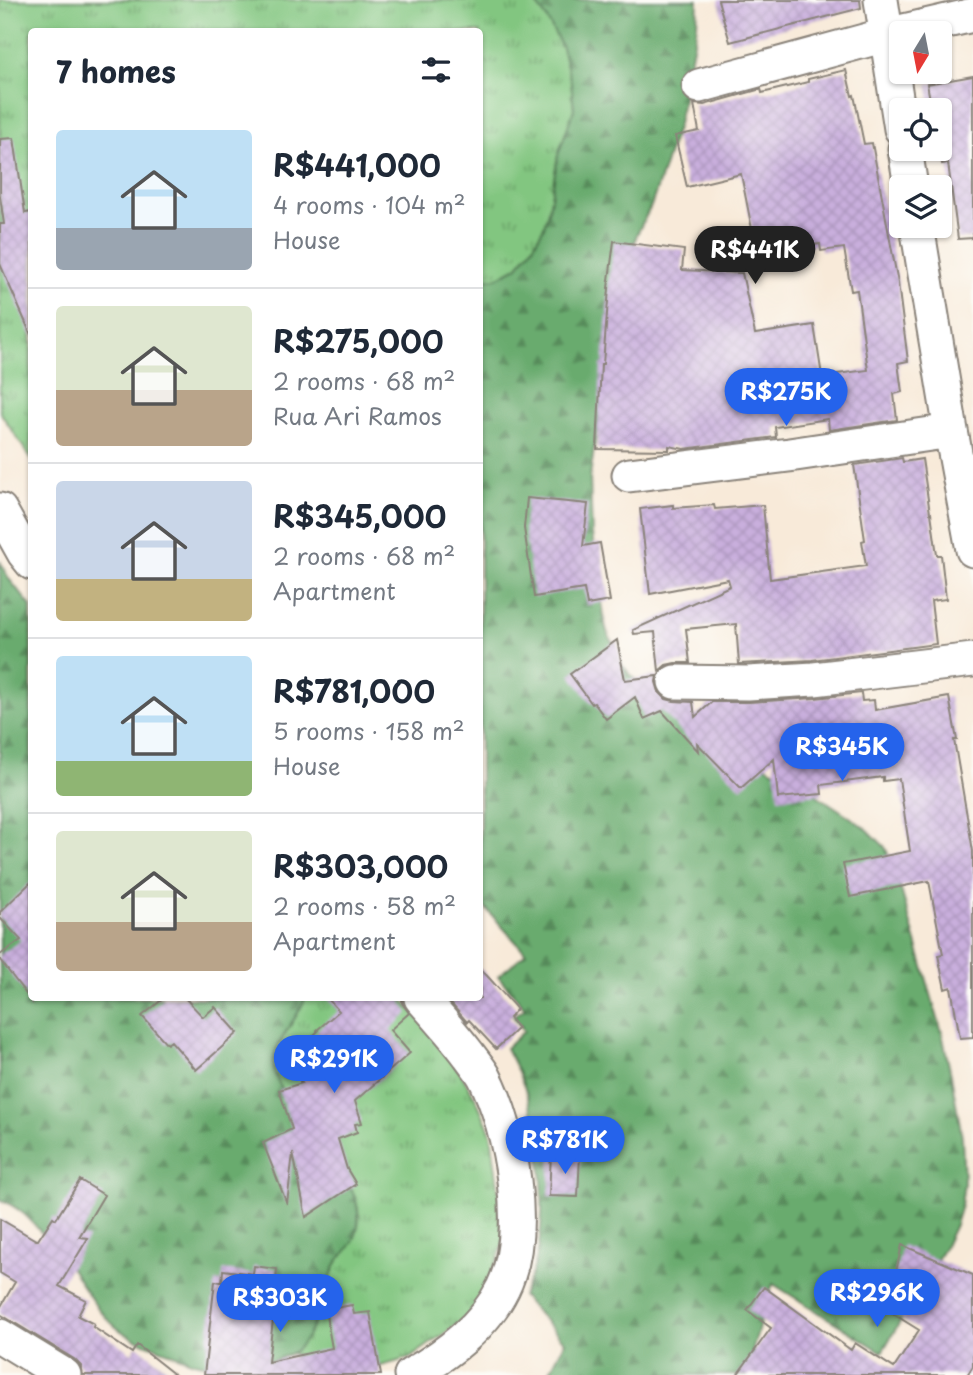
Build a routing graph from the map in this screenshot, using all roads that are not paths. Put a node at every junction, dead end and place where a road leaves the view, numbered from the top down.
1 (881, 0) edge
2 (973, 15) edge
3 (886, 35) junction
4 (699, 86) dead end
5 (896, 98) edge
6 (919, 238) edge
7 (951, 431) junction
8 (629, 475) dead end
9 (0, 510) edge
10 (973, 550) edge
11 (28, 557) edge
12 (973, 660) edge
13 (675, 682) dead end
14 (424, 1001) edge
15 (0, 1336) edge
16 (64, 1375) edge
17 (411, 1375) edge

1 - 3 street
2 - 3 street
3 - 4 street
3 - 5 street
6 - 7 street
7 - 8 street
7 - 10 street
9 - 11 street
12 - 13 street
14 - 17 street
15 - 16 street

